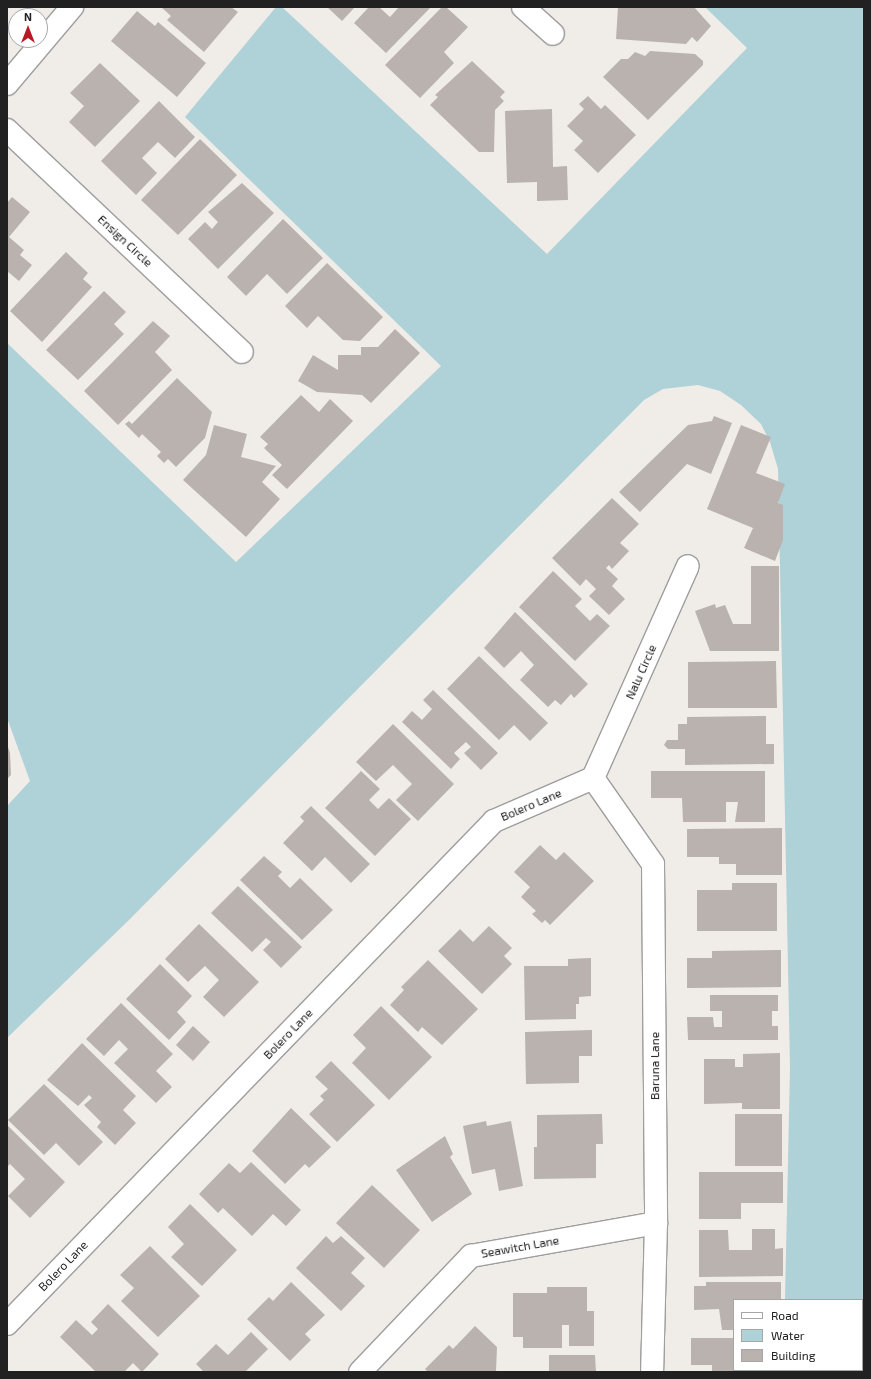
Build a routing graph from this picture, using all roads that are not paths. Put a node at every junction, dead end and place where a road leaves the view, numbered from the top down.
1 (72, 7) edge
2 (523, 7) edge
3 (553, 34) dead end
4 (7, 84) edge
5 (7, 130) edge
6 (242, 352) dead end
7 (688, 566) dead end
8 (593, 778) junction
9 (656, 1223) junction
10 (7, 1324) edge
11 (360, 1372) edge
12 (652, 1372) edge

1 - 4 street
2 - 3 street
5 - 6 street, Ensign Circle
7 - 8 street, Nalu Circle
8 - 9 street, Baruna Lane
8 - 10 street, Bolero Lane
9 - 11 street, Seawitch Lane
9 - 12 street, Baruna Lane

